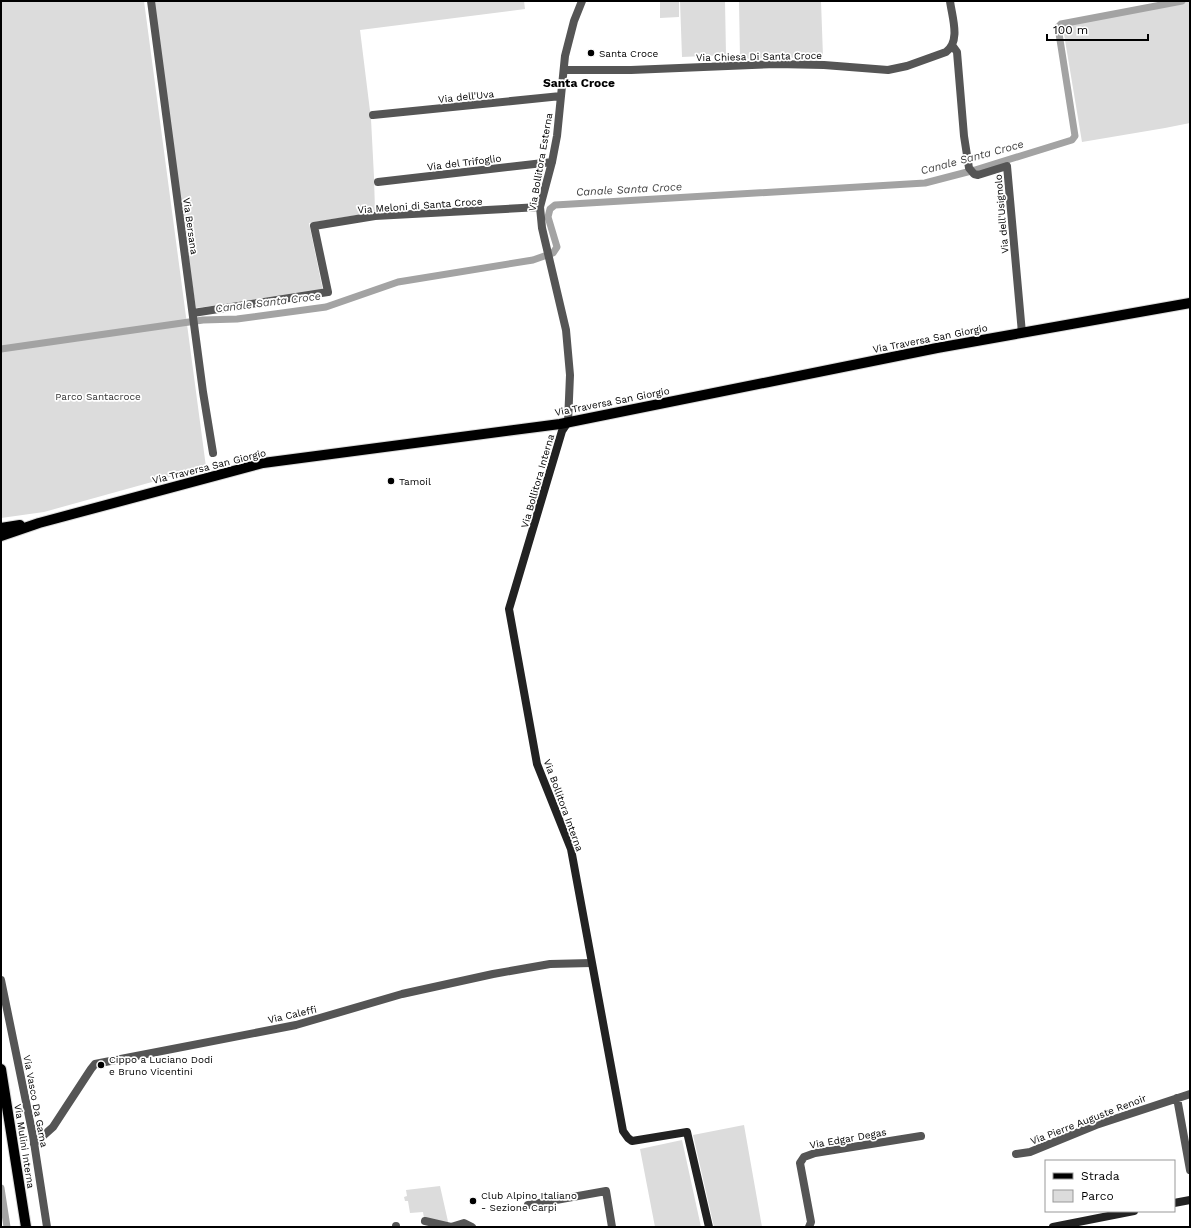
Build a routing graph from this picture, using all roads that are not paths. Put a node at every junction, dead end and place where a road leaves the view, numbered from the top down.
1 (150, 1) edge
2 (582, 1) edge
3 (950, 1) edge
4 (952, 45) junction
5 (564, 70) junction
6 (561, 96) junction
7 (373, 115) dead end
8 (552, 162) junction
9 (378, 182) dead end
10 (540, 207) junction
11 (1190, 303) edge
12 (193, 315) junction
13 (1022, 333) junction
14 (568, 422) junction
15 (213, 453) dead end
16 (40, 523) junction
17 (1, 528) edge
18 (1, 536) edge
19 (591, 963) junction
20 (1, 980) edge
21 (1, 1069) edge
22 (1190, 1094) edge
23 (1177, 1098) junction
24 (921, 1136) dead end
25 (34, 1144) junction
26 (1016, 1154) dead end
27 (1190, 1170) edge
28 (1190, 1200) edge
29 (1175, 1203) edge
30 (528, 1205) dead end
31 (1129, 1212) edge
32 (425, 1221) dead end
33 (26, 1227) edge
34 (47, 1227) edge
35 (472, 1227) edge
36 (612, 1227) edge
37 (709, 1227) edge
38 (809, 1227) edge
39 (1053, 1227) edge

1 - 12 street, Via Bersana
2 - 5 street, Via Bollitora Esterna
3 - 4 street
4 - 5 street, Via Chiesa Di Santa Croce
4 - 13 street, Via dell'Usignolo
5 - 6 street, Via Bollitora Esterna
6 - 7 street, Via dell'Uva
6 - 8 street, Via Bollitora Esterna
8 - 9 street, Via del Trifoglio
8 - 10 street, Via Bollitora Esterna
10 - 12 street, Via Meloni di Santa Croce
10 - 14 street, Via Bollitora Esterna
11 - 13 main road, Via Traversa San Giorgio
12 - 15 street, Via Bersana
13 - 14 main road, Via Traversa San Giorgio
14 - 16 main road, Via Traversa San Giorgio
14 - 19 street, Via Bollitora Interna
16 - 17 main road, Via Traversa San Giorgio
16 - 18 main road, Via Traversa San Giorgio
19 - 25 street, Via Caleffi
19 - 37 street, Via Bollitora Interna
20 - 25 street, Via Vasco Da Gama
21 - 33 main road, Via Mulini Interna
22 - 23 street, Via Pierre Auguste Renoir
23 - 26 street, Via Pierre Auguste Renoir
23 - 27 street
24 - 38 street, Via Edgar Degas
25 - 34 street, Via Vasco Da Gama
28 - 29 street
30 - 36 street
31 - 39 street
32 - 35 street

